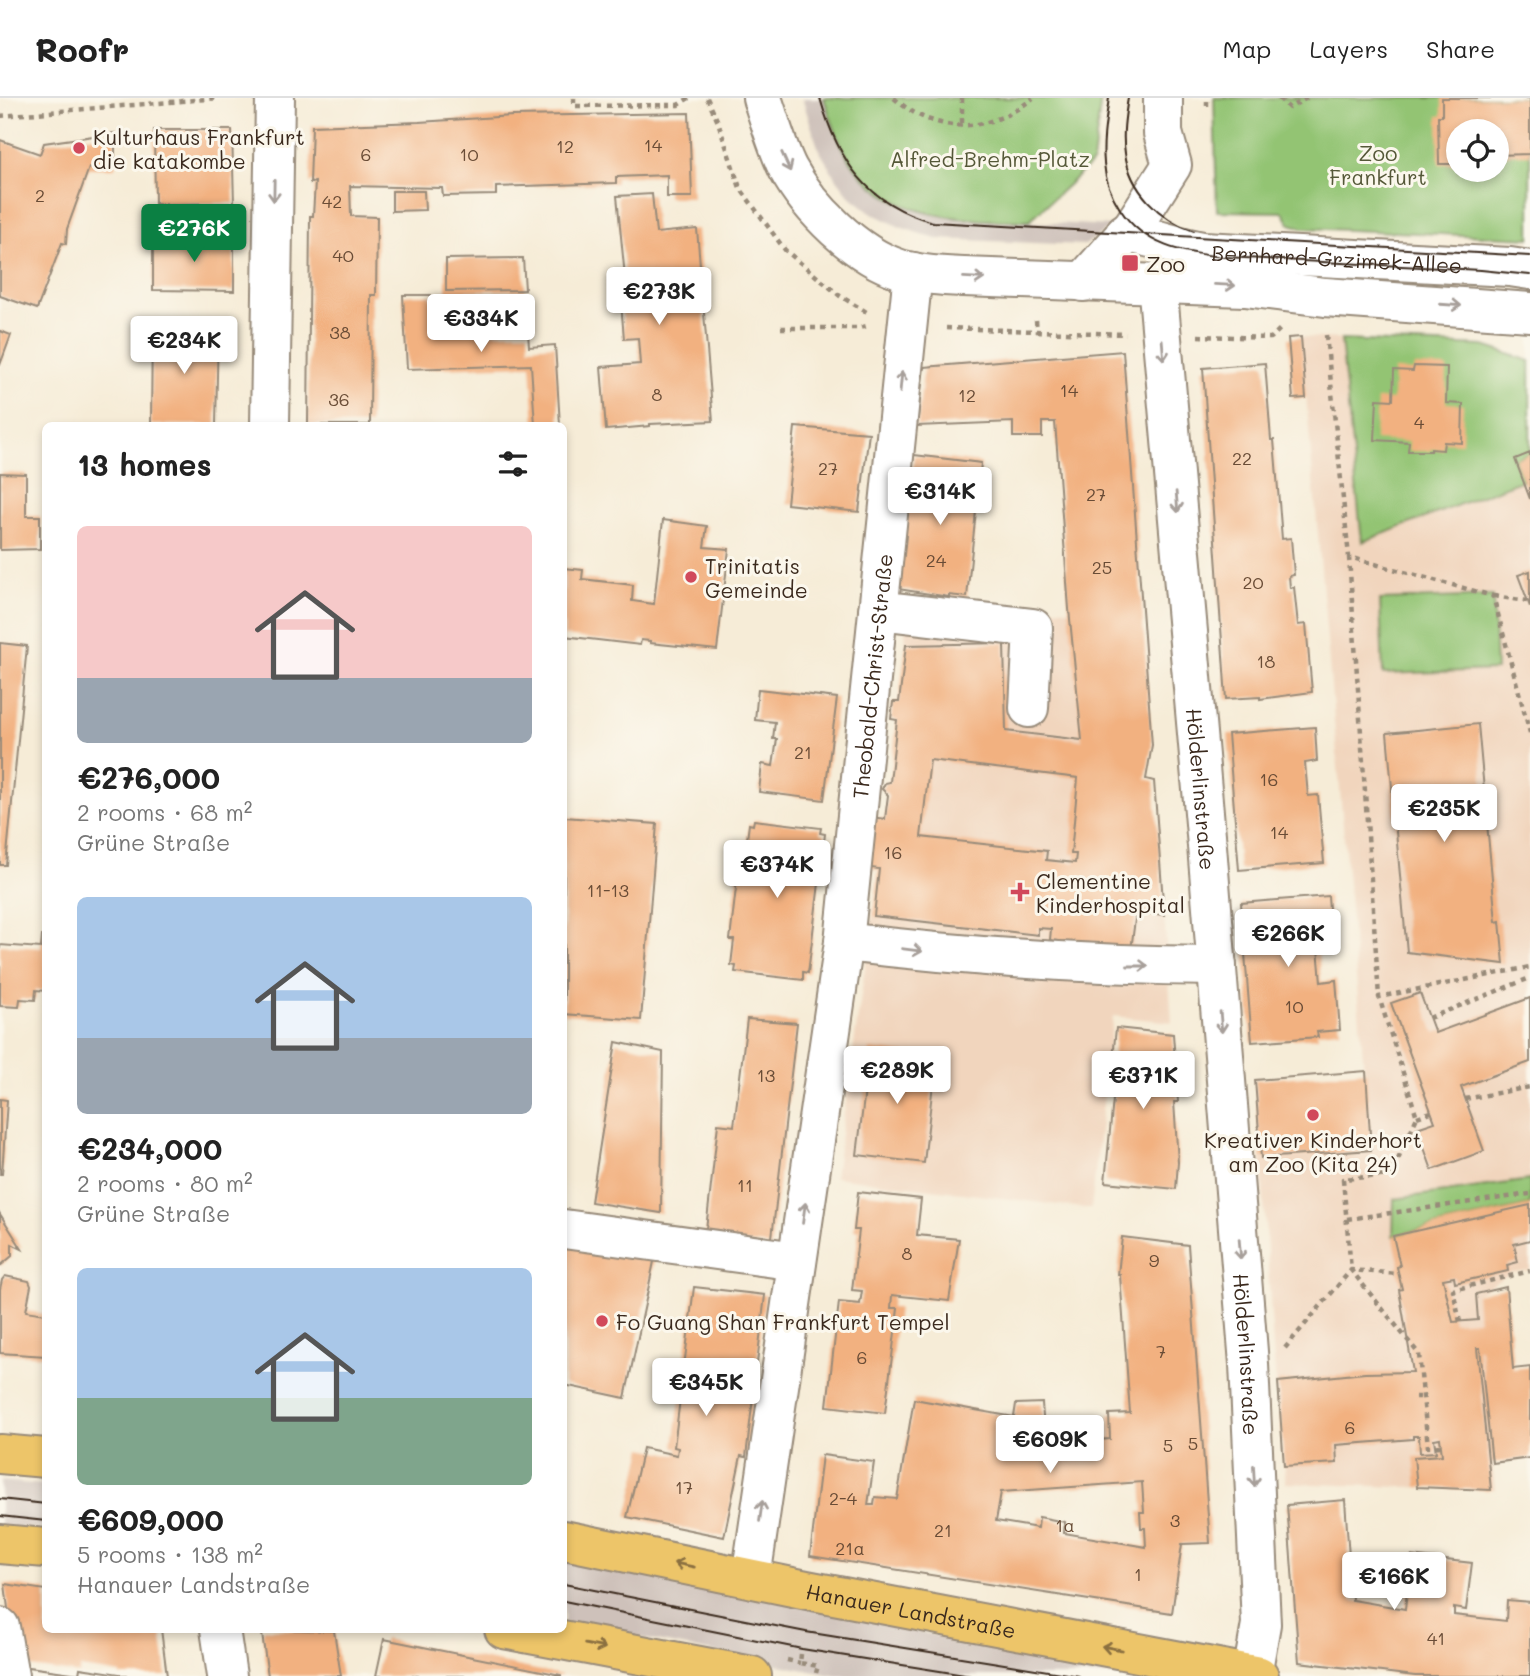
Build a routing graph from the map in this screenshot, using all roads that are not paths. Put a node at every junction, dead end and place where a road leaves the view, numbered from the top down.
1 (275, 98) edge
2 (762, 98) edge
3 (1163, 98) edge
4 (1125, 233) junction
5 (1530, 270) edge
6 (913, 272) junction
7 (1083, 282) junction
8 (1157, 282) junction
9 (1530, 312) edge
10 (270, 422) edge
11 (878, 610) junction
12 (1029, 708) dead end
13 (844, 942) junction
14 (1217, 966) junction
15 (567, 1229) edge
16 (797, 1261) junction
17 (0, 1454) edge
18 (42, 1458) edge
19 (567, 1541) edge
20 (0, 1544) edge
21 (42, 1548) edge
22 (751, 1578) junction
23 (0, 1627) edge
24 (221, 1633) edge
25 (525, 1633) edge
26 (1255, 1675) edge
27 (9, 1676) edge
28 (227, 1676) edge
29 (752, 1676) edge

1 -> 10 street
2 -> 6 street
3 - 4 street
4 - 5 street, Bernhard-Grzimek-Allee
4 - 7 street
6 -> 7 street
11 -> 6 street, Theobald-Christ-Straße
7 - 8 street
8 -> 9 street, Bernhard-Grzimek-Allee
8 -> 14 street, Hölderlinstraße
11 - 12 street
11 - 13 street, Theobald-Christ-Straße
13 -> 14 street
16 -> 13 street, Theobald-Christ-Straße
14 -> 26 street, Hölderlinstraße
15 - 16 street
22 -> 16 street, Theobald-Christ-Straße
17 - 18 main road
22 -> 19 main road, Hanauer Landstraße
20 - 21 main road
26 -> 22 main road, Hanauer Landstraße
23 - 27 street
24 - 28 street
25 -> 29 main road

